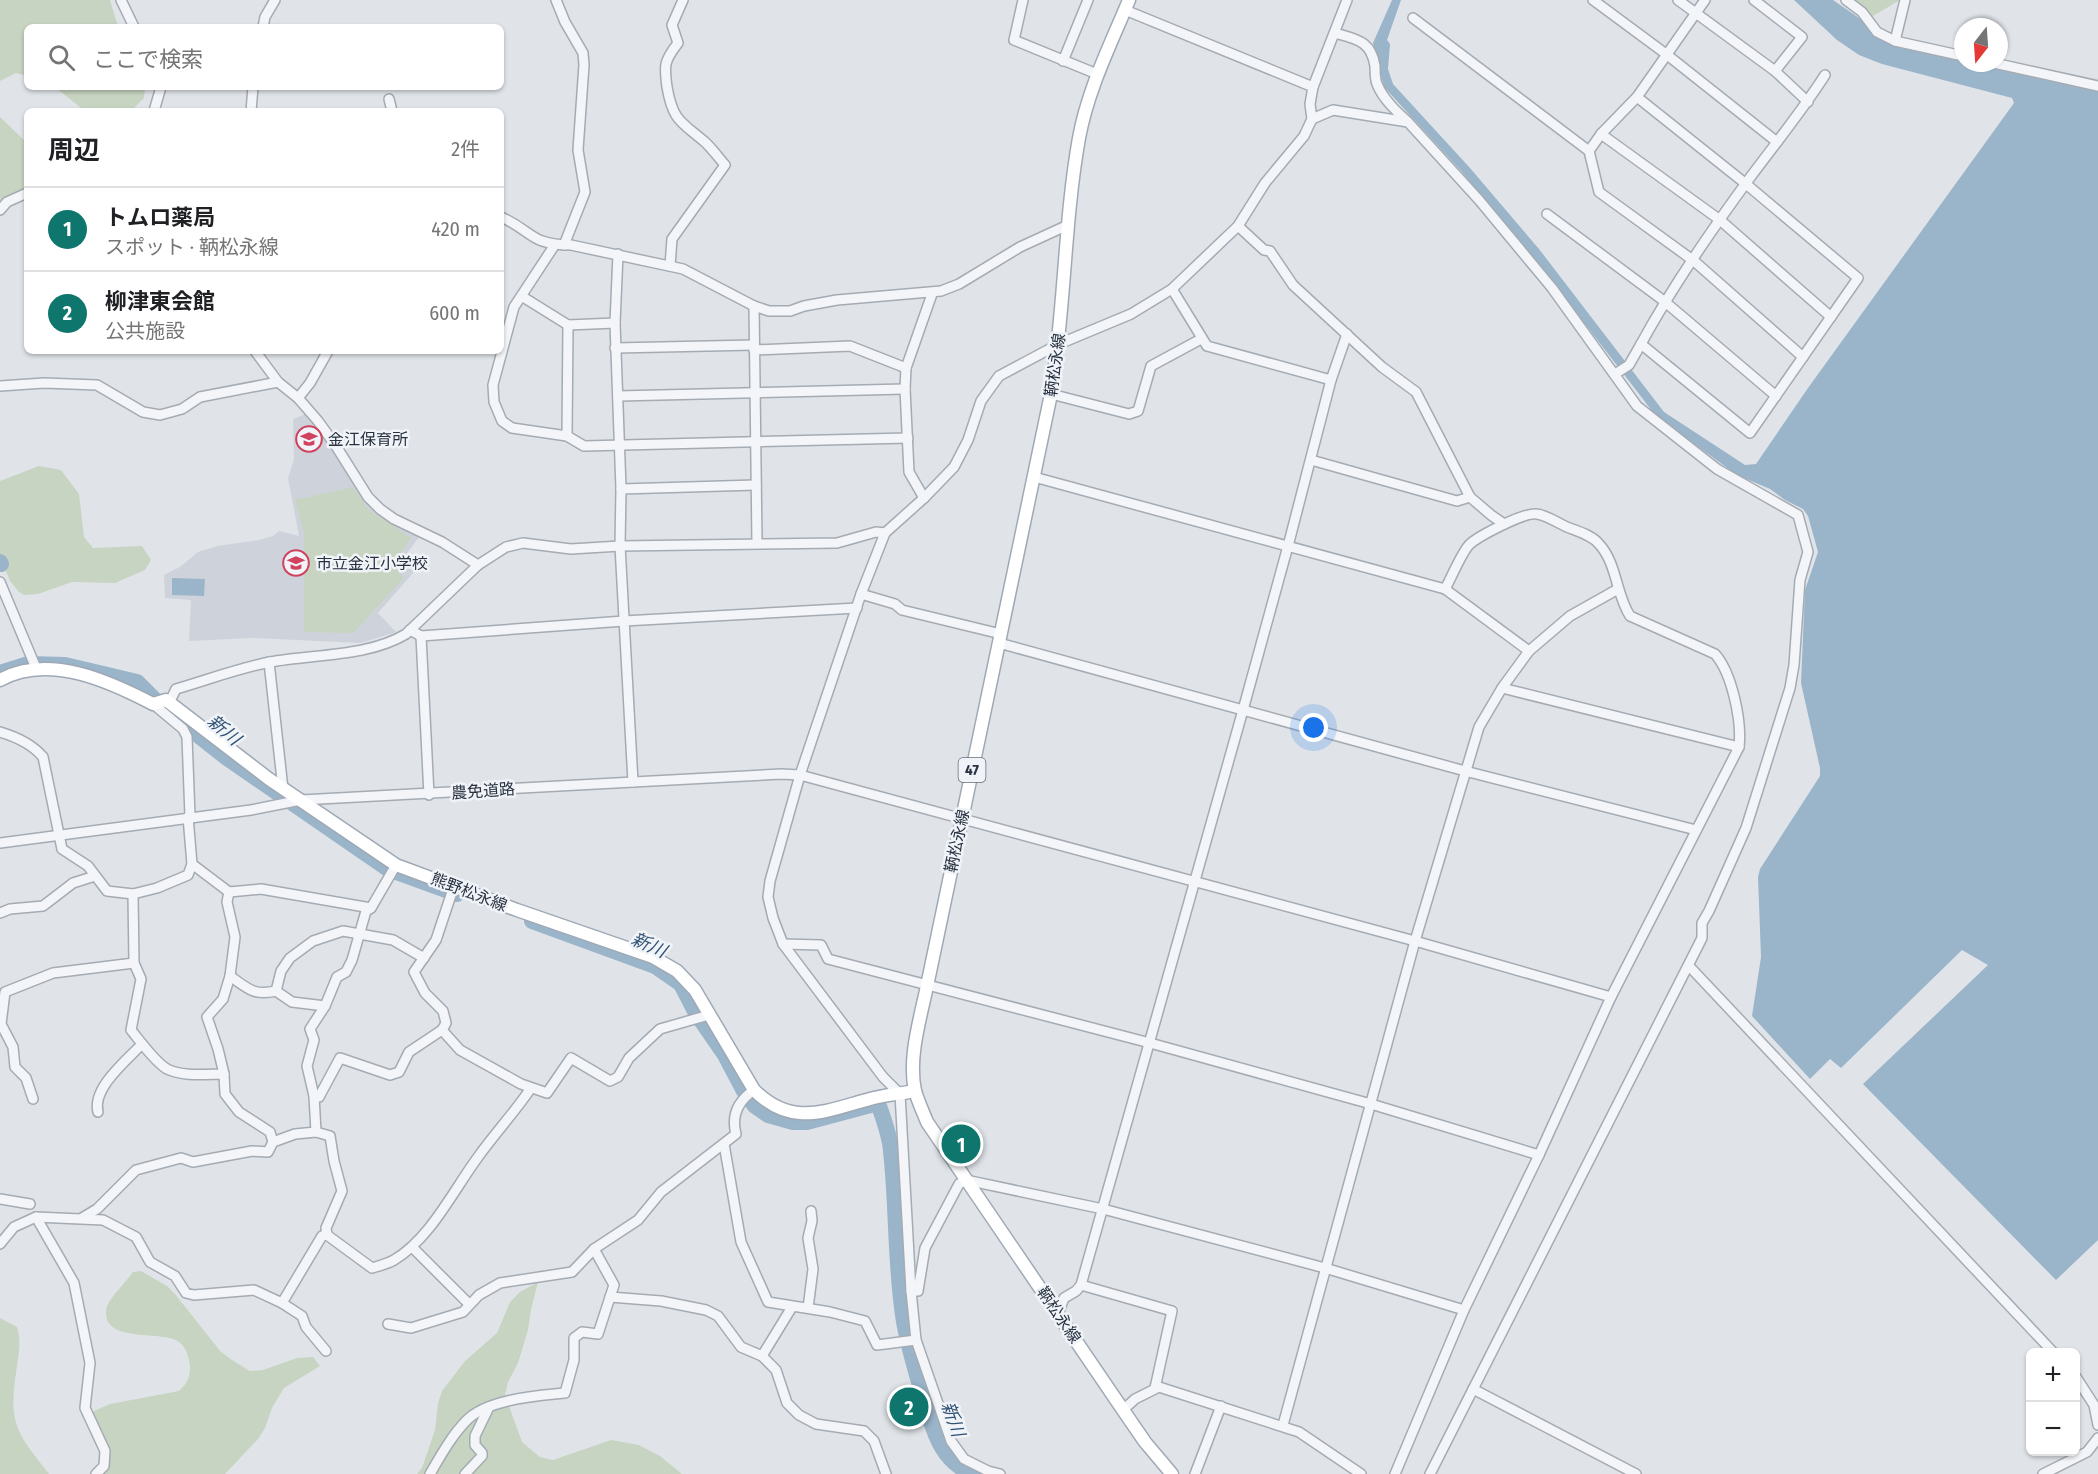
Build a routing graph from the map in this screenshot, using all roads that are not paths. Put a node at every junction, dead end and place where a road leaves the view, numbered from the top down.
1 (121, 0) edge
2 (275, 0) edge
3 (556, 0) edge
4 (683, 0) edge
5 (1023, 0) edge
6 (1088, 0) edge
7 (1347, 0) edge
8 (1593, 0) edge
9 (1678, 0) edge
10 (1705, 0) edge
11 (1754, 0) edge
12 (1846, 0) edge
13 (1905, 0) edge
14 (1127, 5) edge
15 (1696, 14) junction
16 (1413, 18) dead end
17 (133, 24) edge
18 (263, 24) edge
19 (1335, 33) junction
20 (1895, 41) junction
21 (1666, 54) junction
22 (1954, 54) edge
23 (1064, 61) junction
24 (2008, 66) edge
25 (1775, 71) junction
26 (1097, 74) junction
27 (1825, 75) dead end
28 (2098, 86) edge
29 (1313, 87) junction
30 (160, 90) edge
31 (253, 90) edge
32 (1637, 97) junction
33 (389, 99) dead end
34 (1808, 102) junction
35 (155, 108) edge
36 (251, 108) edge
37 (391, 108) edge
38 (1312, 118) junction
39 (1408, 122) junction
40 (1601, 134) junction
41 (1776, 142) junction
42 (1589, 151) junction
43 (1746, 184) junction
44 (24, 194) edge
45 (0, 210) edge
46 (1547, 214) dead end
47 (504, 219) edge
48 (1720, 220) junction
49 (1068, 225) junction
50 (1238, 226) junction
51 (559, 245) junction
52 (618, 254) junction
53 (1694, 261) junction
54 (670, 266) junction
55 (1173, 289) junction
56 (932, 294) junction
57 (523, 297) junction
58 (1664, 302) junction
59 (754, 306) junction
60 (1831, 317) junction
61 (615, 323) junction
62 (568, 325) junction
63 (1347, 334) junction
64 (1201, 339) junction
65 (1059, 344) junction
66 (1641, 344) junction
67 (504, 345) edge
68 (754, 347) junction
69 (615, 348) junction
70 (257, 354) edge
71 (326, 354) edge
72 (502, 354) edge
73 (1803, 357) junction
74 (906, 368) junction
75 (1618, 372) junction
76 (1331, 380) junction
77 (278, 382) junction
78 (0, 386) edge
79 (905, 389) junction
80 (754, 393) junction
81 (1051, 394) junction
82 (618, 396) junction
83 (1776, 396) junction
84 (298, 398) junction
85 (567, 436) junction
86 (908, 438) junction
87 (756, 442) junction
88 (619, 445) junction
89 (1311, 460) junction
90 (1034, 477) junction
91 (756, 485) junction
92 (621, 489) junction
93 (1470, 497) junction
94 (924, 498) junction
95 (1504, 524) junction
96 (885, 533) junction
97 (757, 543) junction
98 (620, 546) junction
99 (1288, 546) junction
100 (478, 565) junction
101 (0, 582) edge
102 (1445, 589) junction
103 (1618, 589) junction
104 (861, 594) junction
105 (857, 608) junction
106 (624, 621) junction
107 (410, 630) junction
108 (421, 636) junction
109 (1000, 639) junction
110 (1529, 651) junction
111 (269, 662) junction
112 (36, 668) junction
113 (0, 680) edge
114 (1502, 688) junction
115 (160, 703) junction
116 (1243, 710) junction
117 (0, 732) edge
118 (1739, 747) junction
119 (1465, 771) junction
120 (800, 775) junction
121 (633, 782) junction
122 (283, 789) junction
123 (429, 795) junction
124 (298, 801) junction
125 (189, 817) junction
126 (962, 818) junction
127 (1696, 830) junction
128 (59, 835) junction
129 (0, 843) edge
130 (192, 864) junction
131 (394, 870) junction
132 (95, 876) junction
133 (1194, 880) junction
134 (453, 886) junction
135 (229, 892) junction
136 (133, 894) junction
137 (371, 908) junction
138 (0, 913) edge
139 (360, 933) junction
140 (1415, 941) junction
141 (783, 944) junction
142 (424, 957) junction
143 (134, 963) junction
144 (1689, 966) junction
145 (230, 976) junction
146 (927, 986) junction
147 (276, 991) junction
148 (1611, 997) junction
149 (325, 1006) junction
150 (709, 1015) junction
151 (442, 1030) junction
152 (1150, 1043) junction
153 (142, 1044) junction
154 (224, 1074) junction
155 (531, 1088) junction
156 (754, 1090) junction
157 (915, 1091) junction
158 (900, 1094) junction
159 (314, 1096) junction
160 (33, 1099) dead end
161 (1371, 1104) junction
162 (98, 1112) dead end
163 (316, 1132) junction
164 (273, 1142) junction
165 (724, 1144) junction
166 (1539, 1155) junction
167 (966, 1180) junction
168 (0, 1199) edge
169 (30, 1204) dead end
170 (1103, 1209) junction
171 (811, 1211) dead end
172 (36, 1216) junction
173 (82, 1218) junction
174 (327, 1235) junction
175 (0, 1244) edge
176 (412, 1248) junction
177 (594, 1249) junction
178 (1325, 1268) junction
179 (1082, 1285) junction
180 (911, 1291) junction
181 (610, 1297) junction
182 (282, 1303) junction
183 (469, 1304) junction
184 (792, 1307) junction
185 (808, 1308) junction
186 (1464, 1310) junction
187 (1058, 1314) junction
188 (388, 1324) dead end
189 (916, 1340) junction
190 (2048, 1348) edge
191 (326, 1351) dead end
192 (762, 1356) junction
193 (2080, 1383) edge
194 (1155, 1388) junction
195 (1473, 1389) junction
196 (1221, 1406) junction
197 (489, 1407) junction
198 (1123, 1410) junction
199 (1282, 1425) junction
200 (2098, 1425) edge
201 (2098, 1438) edge
202 (96, 1474) edge
203 (430, 1474) edge
204 (465, 1474) edge
205 (886, 1474) edge
206 (999, 1474) edge
207 (1172, 1474) edge
208 (1195, 1474) edge
209 (1361, 1474) edge
210 (1395, 1474) edge
211 (1430, 1474) edge
212 (1636, 1474) edge
213 (2043, 1474) edge

1 - 17 street
2 - 18 street
3 - 51 street
4 - 54 street
5 - 23 street
6 - 23 street
7 - 19 street
8 - 21 street
9 - 15 street
10 - 15 street
11 - 25 street
12 - 20 street
13 - 20 street
14 - 26 main road, 鞆松永線 / 47
14 - 29 street
15 - 21 street
15 - 25 street
16 - 42 street
19 - 29 street
19 - 39 street
20 - 22 street
21 - 32 street
21 - 41 street
23 - 26 street
24 - 28 street
25 - 34 street
26 - 49 main road, 鞆松永線 / 47
27 - 34 street
29 - 38 street
30 - 35 street
31 - 36 street
32 - 40 street
32 - 43 street
33 - 37 street
34 - 41 street
38 - 39 street
38 - 50 street
39 - 75 street
40 - 42 street
40 - 48 street
41 - 43 street
42 - 53 street
43 - 48 street
43 - 60 street
44 - 45 street
46 - 58 street
47 - 51 street
48 - 53 street
48 - 60 street
49 - 56 street
49 - 65 main road, 鞆松永線 / 47
50 - 55 street
50 - 63 street
51 - 52 street
51 - 57 street
52 - 54 street
52 - 61 street
53 - 58 street
53 - 73 street
54 - 59 street
55 - 64 street
55 - 65 street
56 - 59 street
56 - 74 street
57 - 62 street
57 - 67 street
58 - 66 street
58 - 83 street
59 - 68 street
60 - 73 street
61 - 62 street
61 - 69 street
62 - 85 street
63 - 76 street
63 - 93 street
64 - 76 street
64 - 81 street
65 - 81 main road, 鞆松永線 / 47
65 - 94 street
66 - 75 street
66 - 83 street
68 - 69 street
68 - 74 street
68 - 80 street
69 - 82 street
70 - 77 street
71 - 84 street
72 - 85 street
73 - 83 street
74 - 79 street
75 - 144 street
76 - 89 street
77 - 78 street
77 - 84 street
79 - 80 street
79 - 86 street
80 - 82 street
80 - 87 street
81 - 90 main road, 鞆松永線 / 47
82 - 88 street
84 - 100 street
85 - 88 street
86 - 87 street
86 - 94 street
87 - 88 street
87 - 91 street
88 - 92 street
89 - 93 street
89 - 99 street
90 - 99 street
90 - 109 main road, 鞆松永線 / 47
91 - 92 street
91 - 97 street
92 - 98 street
93 - 95 street
94 - 96 street
95 - 102 street
95 - 103 street
96 - 97 street
96 - 104 street
97 - 98 street
98 - 100 street
98 - 106 street
99 - 102 street
99 - 116 street
100 - 107 street
101 - 112 street
102 - 110 street
103 - 110 street
103 - 118 street
104 - 105 street
104 - 109 street
105 - 106 street
105 - 120 street
106 - 108 street
106 - 121 street
107 - 108 street
107 - 111 street
108 - 123 street
109 - 116 street
109 - 126 main road, 鞆松永線 / 47
110 - 114 street
111 - 115 street
111 - 122 street
112 - 113 main road, 熊野松永線
112 - 115 main road, 熊野松永線
114 - 118 street
114 - 119 street
115 - 122 main road, 熊野松永線
115 - 125 street
116 - 119 street
116 - 133 street
117 - 128 street
118 - 127 street
119 - 127 street
119 - 140 street
120 - 121 street, 農免道路
120 - 126 street, 農免道路
120 - 141 street
121 - 123 street, 農免道路
122 - 124 main road, 熊野松永線
123 - 124 street, 農免道路
124 - 125 street, 農免道路
124 - 131 main road, 熊野松永線
125 - 128 street, 農免道路
125 - 130 street
126 - 133 street, 農免道路
126 - 146 main road, 鞆松永線 / 47
127 - 148 street
128 - 129 street, 農免道路
128 - 132 street
130 - 135 street
130 - 136 street
131 - 134 main road, 熊野松永線
131 - 137 street
132 - 136 street
132 - 138 street
133 - 140 street, 農免道路
133 - 152 street
134 - 142 street
134 - 150 main road, 熊野松永線
135 - 137 street
135 - 145 street
136 - 143 street
137 - 139 street
139 - 142 street
139 - 147 street
139 - 149 street
140 - 148 street, 農免道路
140 - 161 street
141 - 146 street
141 - 158 street
142 - 151 street
143 - 153 street
143 - 160 street
144 - 190 street
144 - 195 street
145 - 147 street
145 - 154 street
146 - 152 street
146 - 157 main road, 鞆松永線 / 47
147 - 149 street
148 - 166 street
149 - 159 street
150 - 155 street
150 - 156 main road, 熊野松永線
151 - 155 street
151 - 159 street
152 - 161 street
152 - 170 street
153 - 154 street
153 - 162 street
154 - 164 street
155 - 176 street
156 - 158 main road, 熊野松永線
156 - 165 street
157 - 158 main road, 熊野松永線
157 - 167 main road, 鞆松永線 / 47
158 - 180 street
159 - 163 street
161 - 166 street
161 - 178 street
163 - 164 street
163 - 174 street
164 - 173 street
165 - 177 street
165 - 184 street
166 - 186 street
167 - 170 street
167 - 180 street
167 - 187 main road, 鞆松永線 / 47
168 - 169 street
170 - 178 street
170 - 179 street
171 - 185 street
172 - 173 street
172 - 175 street
172 - 202 street
173 - 182 street
174 - 176 street
174 - 182 street
176 - 183 street
177 - 181 street
177 - 183 street
178 - 186 street
178 - 199 street
179 - 187 street
179 - 194 street
180 - 189 street
181 - 192 street
181 - 197 street
182 - 191 street
183 - 188 street
184 - 185 street
184 - 192 street
185 - 189 street
186 - 210 street
187 - 198 main road, 鞆松永線 / 47
189 - 206 street
192 - 205 street
193 - 200 street
194 - 196 street
194 - 198 street
195 - 211 street
195 - 212 street
196 - 199 street
196 - 208 street
197 - 203 street
197 - 204 street
198 - 207 main road, 鞆松永線 / 47
199 - 209 street
201 - 213 street

